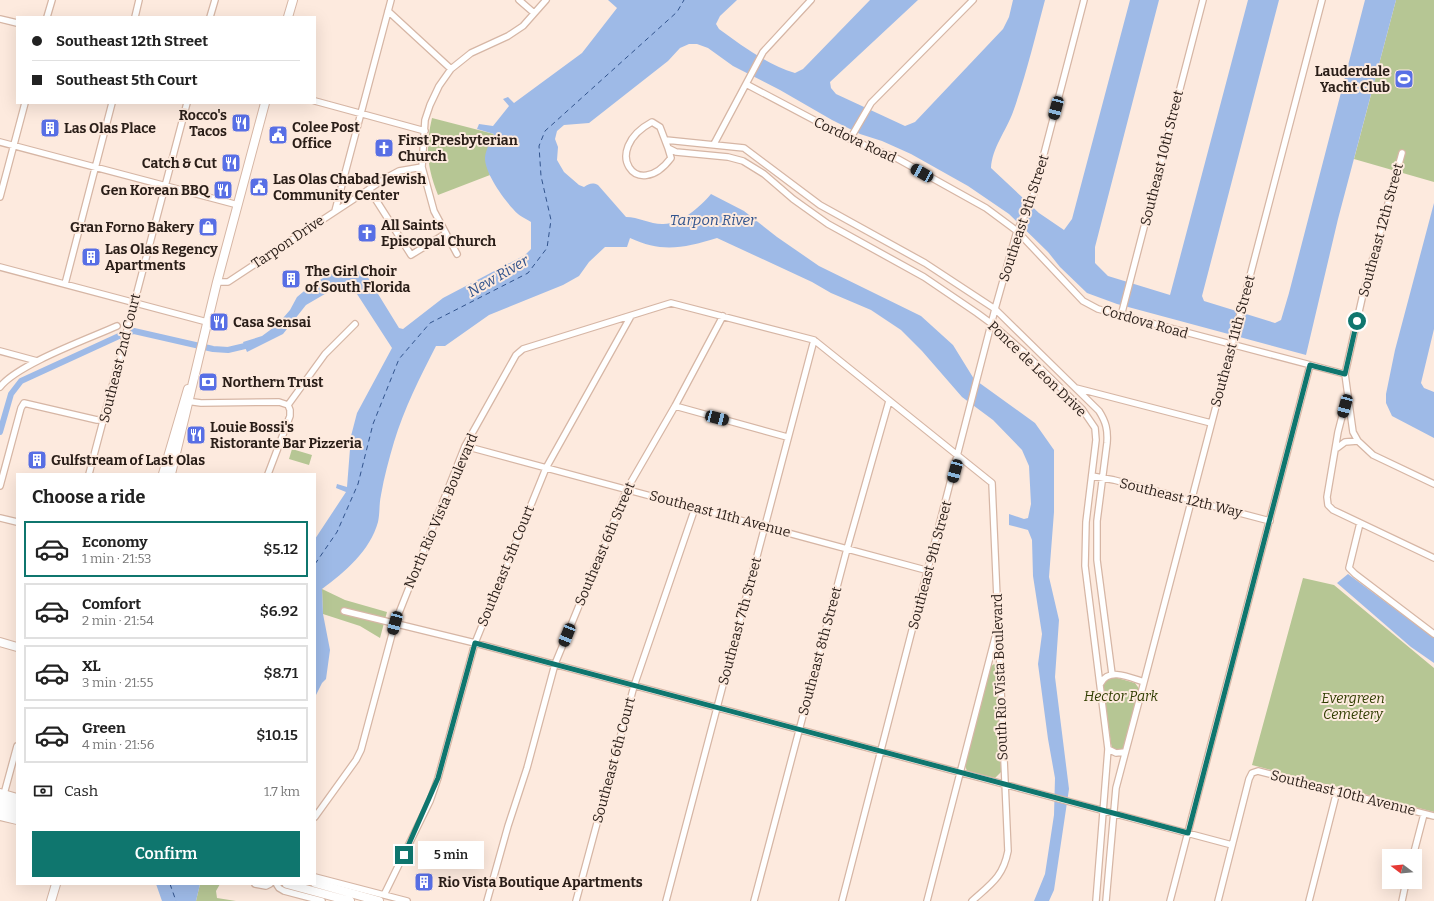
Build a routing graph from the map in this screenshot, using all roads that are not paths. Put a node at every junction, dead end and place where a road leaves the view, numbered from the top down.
1 (52, 0) edge
2 (139, 0) edge
3 (215, 0) edge
4 (293, 0) edge
5 (391, 0) edge
6 (519, 0) edge
7 (546, 0) edge
8 (811, 0) edge
9 (973, 0) edge
10 (1084, 0) edge
11 (1203, 0) edge
12 (1322, 0) edge
13 (388, 11) junction
14 (534, 13) junction
15 (47, 16) edge
16 (135, 16) edge
17 (210, 16) edge
18 (288, 16) edge
19 (0, 19) edge
20 (16, 23) edge
21 (452, 69) junction
22 (746, 84) junction
23 (316, 101) edge
24 (25, 104) edge
25 (112, 104) edge
26 (187, 104) edge
27 (265, 104) edge
28 (361, 114) junction
29 (425, 132) junction
30 (850, 139) junction
31 (666, 140) junction
32 (0, 142) edge
33 (714, 144) junction
34 (14, 146) junction
35 (668, 148) junction
36 (1402, 153) dead end
37 (422, 167) junction
38 (96, 168) junction
39 (165, 187) junction
40 (369, 190) junction
41 (0, 197) edge
42 (238, 205) junction
43 (336, 211) junction
44 (1017, 231) junction
45 (445, 234) junction
46 (457, 254) dead end
47 (0, 267) edge
48 (217, 282) junction
49 (65, 284) junction
50 (134, 302) junction
51 (996, 309) junction
52 (631, 316) junction
53 (723, 316) junction
54 (1121, 316) junction
55 (207, 322) junction
56 (355, 324) dead end
57 (992, 324) junction
58 (117, 326) dead end
59 (814, 340) junction
60 (1232, 346) junction
61 (0, 351) edge
62 (37, 361) junction
63 (1310, 365) junction
64 (1345, 374) junction
65 (0, 387) edge
66 (1073, 387) junction
67 (1064, 391) junction
68 (1348, 393) junction
69 (186, 401) junction
70 (889, 401) junction
71 (288, 405) junction
72 (675, 406) junction
73 (104, 419) junction
74 (1211, 423) junction
75 (787, 437) junction
76 (1358, 441) junction
77 (466, 446) junction
78 (1337, 448) junction
79 (958, 457) junction
80 (546, 468) junction
81 (89, 473) edge
82 (163, 473) edge
83 (171, 473) edge
84 (268, 473) edge
85 (1092, 476) junction
86 (1104, 479) junction
87 (1434, 484) edge
88 (0, 486) edge
89 (627, 490) junction
90 (1191, 500) junction
91 (696, 508) junction
92 (0, 518) edge
93 (1270, 521) junction
94 (16, 522) edge
95 (1360, 523) junction
96 (765, 526) junction
97 (847, 548) junction
98 (1434, 558) edge
99 (928, 571) junction
100 (344, 610) dead end
101 (395, 623) junction
102 (999, 623) junction
103 (1434, 634) edge
104 (0, 642) edge
105 (475, 643) junction
106 (16, 646) edge
107 (555, 664) junction
108 (988, 664) junction
109 (1111, 665) junction
110 (1000, 666) junction
111 (1099, 668) junction
112 (1112, 674) junction
113 (1101, 682) junction
114 (1144, 682) junction
115 (634, 686) junction
116 (717, 708) junction
117 (800, 729) junction
118 (16, 749) edge
119 (1108, 749) junction
120 (881, 751) junction
121 (1125, 752) junction
122 (961, 772) junction
123 (1004, 784) junction
124 (1337, 792) junction
125 (1, 796) edge
126 (16, 798) edge
127 (16, 804) edge
128 (0, 808) edge
129 (1103, 810) junction
130 (1113, 812) junction
131 (16, 813) edge
132 (1424, 814) junction
133 (0, 816) edge
134 (316, 816) edge
135 (1434, 816) edge
136 (16, 820) edge
137 (1102, 832) junction
138 (1112, 833) junction
139 (1188, 833) junction
140 (1232, 845) junction
141 (1415, 849) edge
142 (316, 876) edge
143 (316, 884) edge
144 (56, 885) edge
145 (277, 885) edge
146 (292, 885) edge
147 (1405, 889) edge
148 (382, 898) edge
149 (51, 901) edge
150 (322, 901) edge
151 (350, 901) edge
152 (406, 901) edge
153 (487, 901) edge
154 (576, 901) edge
155 (666, 901) edge
156 (754, 901) edge
157 (842, 901) edge
158 (927, 901) edge
159 (972, 901) edge
160 (1096, 901) edge
161 (1106, 901) edge
162 (1170, 901) edge
163 (1218, 901) edge
164 (1309, 901) edge
165 (1402, 901) edge

1 - 15 street
2 - 16 street
3 - 17 street
4 - 18 main road
5 - 13 street
6 - 14 street
7 - 14 street
8 - 22 street
9 - 30 street
10 - 44 street, Southeast 9th Street
11 - 54 street, Southeast 10th Street
12 - 60 street, Southeast 11th Street
13 - 21 street
13 - 28 street
14 - 21 street
19 - 20 street
21 - 29 street
22 - 30 street, Cordova Road
22 - 33 street
23 - 28 street
24 - 34 street
25 - 38 street
26 - 39 street, Southeast 2nd Court
27 - 42 main road
28 - 29 street
28 - 43 street
29 - 37 street
30 - 44 street, Cordova Road
31 - 33 street, Ponce de Leon Drive
31 - 35 street
31 - 35 street
32 - 34 street
33 - 51 street, Ponce de Leon Drive
34 - 38 street
34 - 41 street
35 - 57 street, Ponce de Leon Drive
36 - 64 street, Southeast 12th Street
37 - 40 street, Tarpon Drive
37 - 45 street
38 - 39 street
38 - 49 street
39 - 42 street
39 - 50 street, Southeast 2nd Court
40 - 43 street, Tarpon Drive
40 - 45 street
42 - 48 main road
43 - 48 street, Tarpon Drive
44 - 51 street, Southeast 9th Street
44 - 54 street, Cordova Road
45 - 46 street
47 - 49 street
48 - 55 main road
49 - 50 street
50 - 55 street
50 - 73 street, Southeast 2nd Court
51 - 57 street, Southeast 9th Street
51 - 66 street, Ponce de Leon Drive
52 - 53 street, North Rio Vista Boulevard
52 - 77 street, North Rio Vista Boulevard
52 - 80 street, Southeast 5th Court
53 - 59 street, North Rio Vista Boulevard
53 - 72 street, Southeast 6th Street
54 - 60 street, Cordova Road
55 - 69 main road
56 - 71 street
57 - 67 street, Ponce de Leon Drive
57 - 79 street, Southeast 9th Street
58 - 62 street
59 - 70 street, North Rio Vista Boulevard
59 - 75 street, Southeast 7th Street
60 - 63 street, Cordova Road
60 - 74 street, Southeast 11th Street
61 - 62 street
62 - 65 street
63 - 64 street, Cordova Road
63 - 93 street
64 - 68 street, Southeast 12th Street
66 - 67 street
66 - 74 street
66 - 86 street, Ponce de Leon Drive
67 - 85 street, Ponce de Leon Drive
68 - 76 street
68 - 78 street, Southeast 12th Street
69 - 71 street
69 - 82 main road
69 - 83 main road
70 - 79 street, North Rio Vista Boulevard
70 - 97 street, Southeast 8th Street
71 - 84 street
72 - 75 street
72 - 89 street, Southeast 6th Street
73 - 81 street, Southeast 2nd Court
73 - 88 street
74 - 90 street, Southeast 11th Street
75 - 96 street, Southeast 7th Street
76 - 78 street
76 - 87 street
77 - 80 street, Southeast 11th Avenue
77 - 101 street, North Rio Vista Boulevard
78 - 95 street, Southeast 12th Street
79 - 99 street, Southeast 9th Street
79 - 102 street, South Rio Vista Boulevard
80 - 89 street, Southeast 11th Avenue
80 - 105 street, Southeast 5th Court
85 - 86 street, Southeast 12th Way
85 - 111 street, Ponce de Leon Drive
86 - 90 street, Southeast 12th Way
86 - 109 street, Ponce de Leon Drive
89 - 91 street, Southeast 11th Avenue
89 - 107 street, Southeast 6th Street
90 - 93 street, Southeast 12th Way
90 - 114 street, Southeast 11th Street
91 - 96 street, Southeast 11th Avenue
91 - 115 street, Southeast 6th Court
92 - 94 street
93 - 139 street
95 - 98 street
95 - 103 street
96 - 97 street, Southeast 11th Avenue
96 - 116 street, Southeast 7th Street
97 - 99 street, Southeast 11th Avenue
97 - 117 street, Southeast 8th Street
99 - 120 street, Southeast 9th Street
100 - 101 street
101 - 105 street
101 - 134 street, North Rio Vista Boulevard
102 - 108 street
102 - 110 street, South Rio Vista Boulevard
104 - 106 main road
105 - 107 street
105 - 148 street, Southeast 5th Court
107 - 115 street
107 - 153 street, Southeast 6th Street
108 - 110 street
108 - 122 street
109 - 111 street
109 - 112 street, Ponce de Leon Drive
110 - 123 street, South Rio Vista Boulevard
111 - 113 street, Ponce de Leon Drive
112 - 113 street
112 - 114 street
113 - 119 street, Ponce de Leon Drive
114 - 121 street, Southeast 11th Street
115 - 116 street
115 - 154 street, Southeast 6th Court
116 - 117 street
116 - 155 street, Southeast 7th Street
117 - 120 street
117 - 156 street, Southeast 8th Street
118 - 125 street
119 - 121 street
119 - 129 street, Ponce de Leon Drive
120 - 122 street
120 - 157 street, Southeast 9th Street
121 - 130 street, Southeast 11th Street
122 - 123 street
122 - 158 street
123 - 129 street
123 - 159 street, South Rio Vista Boulevard
124 - 132 street, Southeast 10th Avenue
124 - 140 street, Southeast 10th Avenue
124 - 164 street
125 - 126 main road
125 - 127 main road
128 - 131 main road
129 - 130 street
129 - 137 street, Ponce de Leon Drive
130 - 138 street
130 - 139 street
132 - 135 street, Southeast 10th Avenue
132 - 141 street
133 - 136 main road
137 - 138 street
137 - 160 street, Ponce de Leon Drive
138 - 161 street
139 - 140 street
139 - 162 street
140 - 163 street
142 - 148 street
143 - 148 main road
144 - 149 main road
145 - 150 street
146 - 151 main road
147 - 165 street
148 - 152 street

